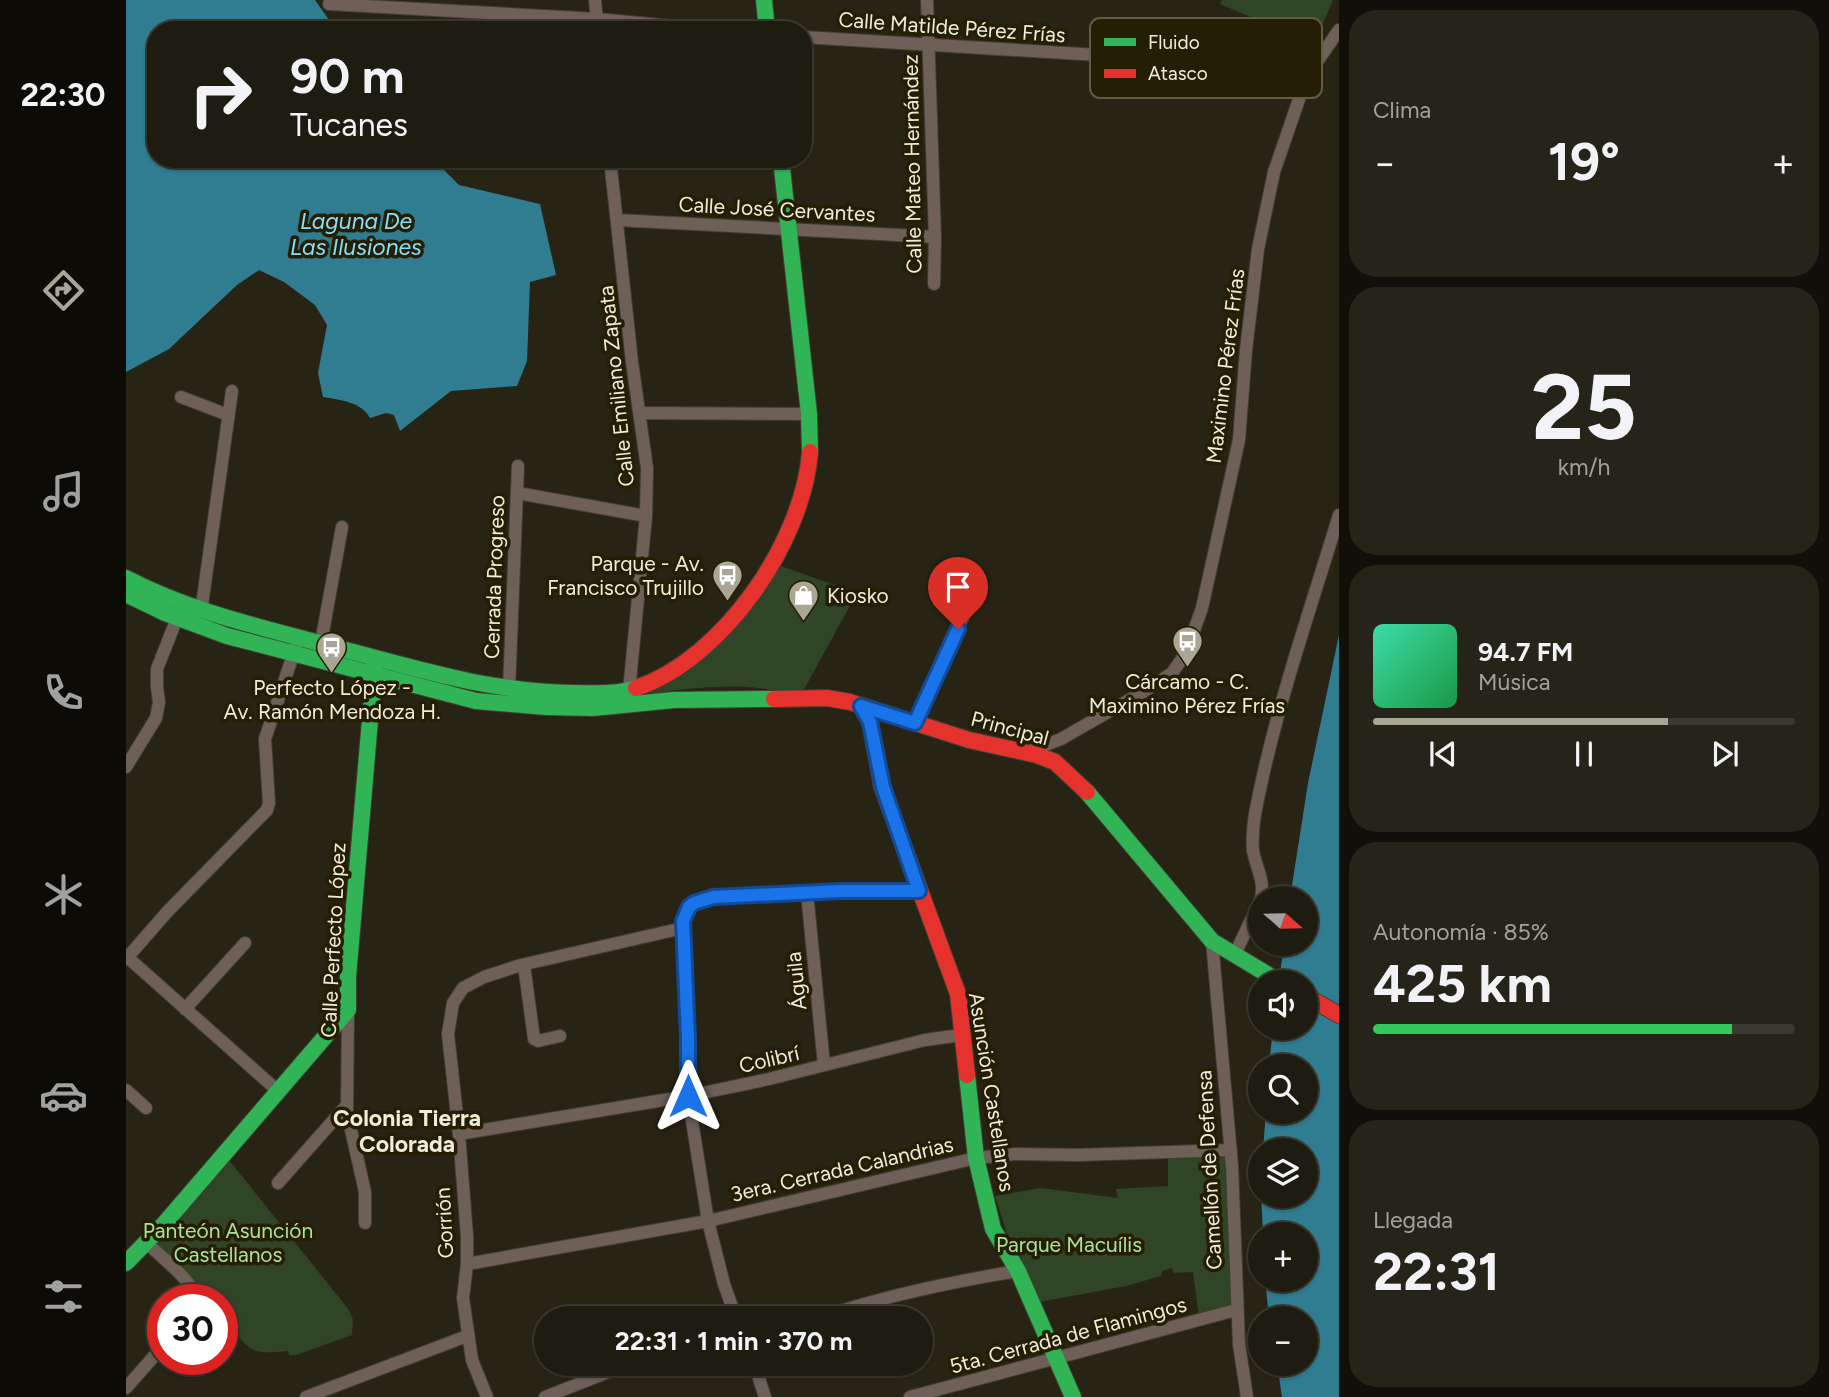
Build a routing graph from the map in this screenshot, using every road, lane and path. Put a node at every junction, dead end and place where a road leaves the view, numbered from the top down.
1 (595, 0) edge
2 (764, 0) edge
3 (927, 0) edge
4 (329, 4) dead end
5 (557, 21) edge
6 (597, 21) edge
7 (766, 21) edge
8 (1339, 30) edge
9 (812, 38) edge
10 (929, 46) junction
11 (1322, 54) edge
12 (1090, 55) edge
13 (1299, 98) edge
14 (611, 168) edge
15 (782, 168) edge
16 (617, 220) junction
17 (789, 228) junction
18 (935, 237) junction
19 (934, 284) dead end
20 (232, 391) dead end
21 (181, 397) dead end
22 (640, 413) junction
23 (809, 414) junction
24 (228, 415) junction
25 (518, 466) dead end
26 (517, 493) junction
27 (646, 516) junction
28 (1339, 516) edge
29 (342, 527) dead end
30 (126, 578) edge
31 (979, 582) dead end
32 (126, 594) edge
33 (180, 612) junction
34 (201, 612) junction
35 (321, 643) junction
36 (296, 646) junction
37 (374, 666) junction
38 (671, 674) junction
39 (509, 689) junction
40 (629, 691) junction
41 (674, 700) junction
42 (861, 706) junction
43 (915, 723) junction
44 (1026, 752) junction
45 (126, 767) edge
46 (1262, 886) edge
47 (919, 891) junction
48 (807, 893) junction
49 (1248, 925) edge
50 (682, 928) junction
51 (1212, 941) junction
52 (246, 943) dead end
53 (1234, 956) junction
54 (126, 957) edge
55 (524, 965) junction
56 (1258, 970) edge
57 (1318, 1003) edge
58 (185, 1009) junction
59 (348, 1010) junction
60 (1339, 1015) edge
61 (961, 1035) junction
62 (559, 1036) dead end
63 (824, 1065) junction
64 (126, 1090) edge
65 (278, 1091) junction
66 (688, 1096) junction
67 (346, 1105) junction
68 (146, 1108) dead end
69 (459, 1134) junction
70 (1231, 1150) junction
71 (976, 1157) junction
72 (278, 1183) dead end
73 (708, 1221) junction
74 (365, 1223) dead end
75 (146, 1243) junction
76 (126, 1263) edge
77 (467, 1264) junction
78 (1018, 1271) junction
79 (189, 1284) edge
80 (732, 1306) edge
81 (855, 1306) edge
82 (1236, 1310) junction
83 (467, 1335) junction
84 (1057, 1357) junction
85 (147, 1364) edge
86 (598, 1376) edge
87 (758, 1376) edge
88 (126, 1388) edge
89 (306, 1397) edge
90 (487, 1397) edge
91 (545, 1397) edge
92 (765, 1397) edge
93 (910, 1397) edge
94 (1073, 1397) edge
95 (1247, 1397) edge

1 - 6 street
2 - 7 main road
3 - 10 street, Calle Mateo Hernández
4 - 5 street
8 - 11 street, Maximino Pérez Frías
9 - 10 street, Calle Matilde Pérez Frías
10 - 12 street, Calle Matilde Pérez Frías
10 - 18 street, Calle Mateo Hernández
13 - 44 street, Maximino Pérez Frías
14 - 16 street, Calle Emiliano Zapata
15 - 17 main road
16 - 17 street, Calle José Cervantes
16 - 22 street, Calle Emiliano Zapata
17 - 18 street, Calle José Cervantes
17 - 23 main road
18 - 19 street, Calle Mateo Hernández
20 - 24 street
21 - 24 street
22 - 23 street
22 - 27 street, Calle Emiliano Zapata
23 - 38 main road
24 - 34 street
25 - 26 street, Cerrada Progreso
26 - 27 street
26 - 39 street, Cerrada Progreso
27 - 40 street, Calle Emiliano Zapata
28 - 46 street
29 - 35 street
30 - 33 main road
31 - 43 street
32 - 33 main road
33 - 34 main road
33 - 36 main road
33 - 45 street
34 - 36 main road
35 - 36 main road
35 - 37 main road
36 - 37 main road
36 - 54 street
37 - 39 main road
37 - 41 main road, Principal
37 - 59 main road, Calle Perfecto López
38 - 40 main road
38 - 41 main road
39 - 40 main road
41 - 42 main road, Principal
42 - 43 main road, Principal
42 - 47 main road, Asunción Castellanos
43 - 44 main road, Principal
44 - 51 main road, Principal
47 - 48 street
47 - 61 main road, Asunción Castellanos
48 - 50 street
48 - 63 street, Águila
49 - 53 street
50 - 55 street
50 - 66 street
51 - 53 main road, Principal
51 - 70 street, Camellón de Defensa
52 - 58 street
53 - 56 main road, Principal
54 - 58 street
55 - 62 street
55 - 69 street, Gorrión
57 - 60 main road
58 - 65 street
59 - 65 main road
59 - 67 street, Calle Perfecto López
61 - 63 street, Colibrí
61 - 71 main road, Asunción Castellanos
63 - 66 street, Colibrí
64 - 68 street
65 - 75 main road
66 - 69 street, Colibrí
66 - 73 street
67 - 72 street
67 - 74 street, Calle Perfecto López
69 - 77 street, Gorrión
70 - 71 street, 3era. Cerrada Calandrias
70 - 82 street, Camellón de Defensa
71 - 73 street, 3era. Cerrada Calandrias
71 - 78 main road, Asunción Castellanos
73 - 77 street, 3era. Cerrada Calandrias
73 - 80 street
75 - 76 main road
75 - 79 street
77 - 83 street, Gorrión
78 - 81 street
78 - 84 main road, Asunción Castellanos
82 - 84 street, 5ta. Cerrada de Flamingos
82 - 95 street, Camellón de Defensa
83 - 89 street
83 - 90 street, Gorrión
84 - 93 street, 5ta. Cerrada de Flamingos
84 - 94 main road, Asunción Castellanos
85 - 88 street
86 - 91 street
87 - 92 street

